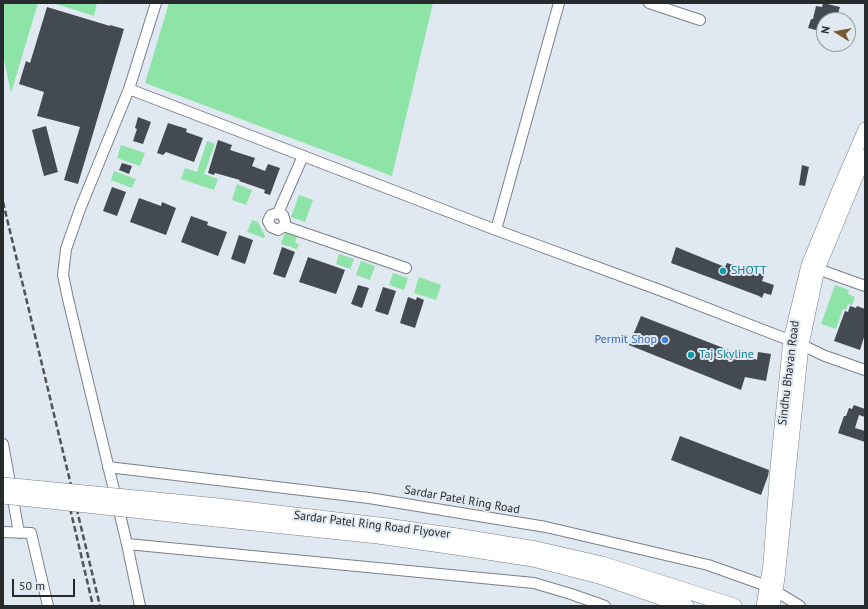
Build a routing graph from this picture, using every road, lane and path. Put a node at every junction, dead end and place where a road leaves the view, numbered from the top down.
1 (156, 3) edge
2 (559, 3) edge
3 (649, 3) edge
4 (700, 20) dead end
5 (129, 89) junction
6 (865, 129) edge
7 (303, 156) junction
8 (865, 156) edge
9 (496, 230) junction
10 (813, 267) junction
11 (406, 268) dead end
12 (865, 286) edge
13 (796, 343) junction
14 (865, 370) edge
15 (3, 444) edge
16 (108, 468) junction
17 (3, 485) edge
18 (3, 496) edge
19 (3, 532) edge
20 (19, 533) junction
21 (127, 544) junction
22 (600, 570) junction
23 (771, 589) junction
24 (48, 606) edge
25 (140, 606) edge
26 (605, 606) edge
27 (686, 606) edge
28 (734, 606) edge
29 (763, 606) edge
30 (773, 606) edge
31 (800, 606) edge

1 - 5 street
2 - 9 street
3 - 4 street
5 - 7 street
5 - 16 street
6 - 10 main road, Sindhu Bhavan Road
7 - 9 street
7 - 11 street
8 - 10 main road, Sindhu Bhavan Road
9 - 13 street
10 - 12 street
10 - 13 main road, Sindhu Bhavan Road
13 - 14 street
13 - 23 main road, Sindhu Bhavan Road
15 - 20 street
16 - 21 street
16 - 23 street, Sardar Patel Ring Road
17 - 22 highway, Sardar Patel Ring Road Flyover, bridge
18 - 22 highway, Sardar Patel Ring Road Flyover, bridge
19 - 20 street
20 - 24 street
21 - 25 street
21 - 26 street
22 - 27 highway, Sardar Patel Ring Road Flyover
22 - 28 highway, Sardar Patel Ring Road Flyover
23 - 29 main road, Sindhu Bhavan Road
23 - 30 main road, Sindhu Bhavan Road
23 - 31 street, Sardar Patel Ring Road

